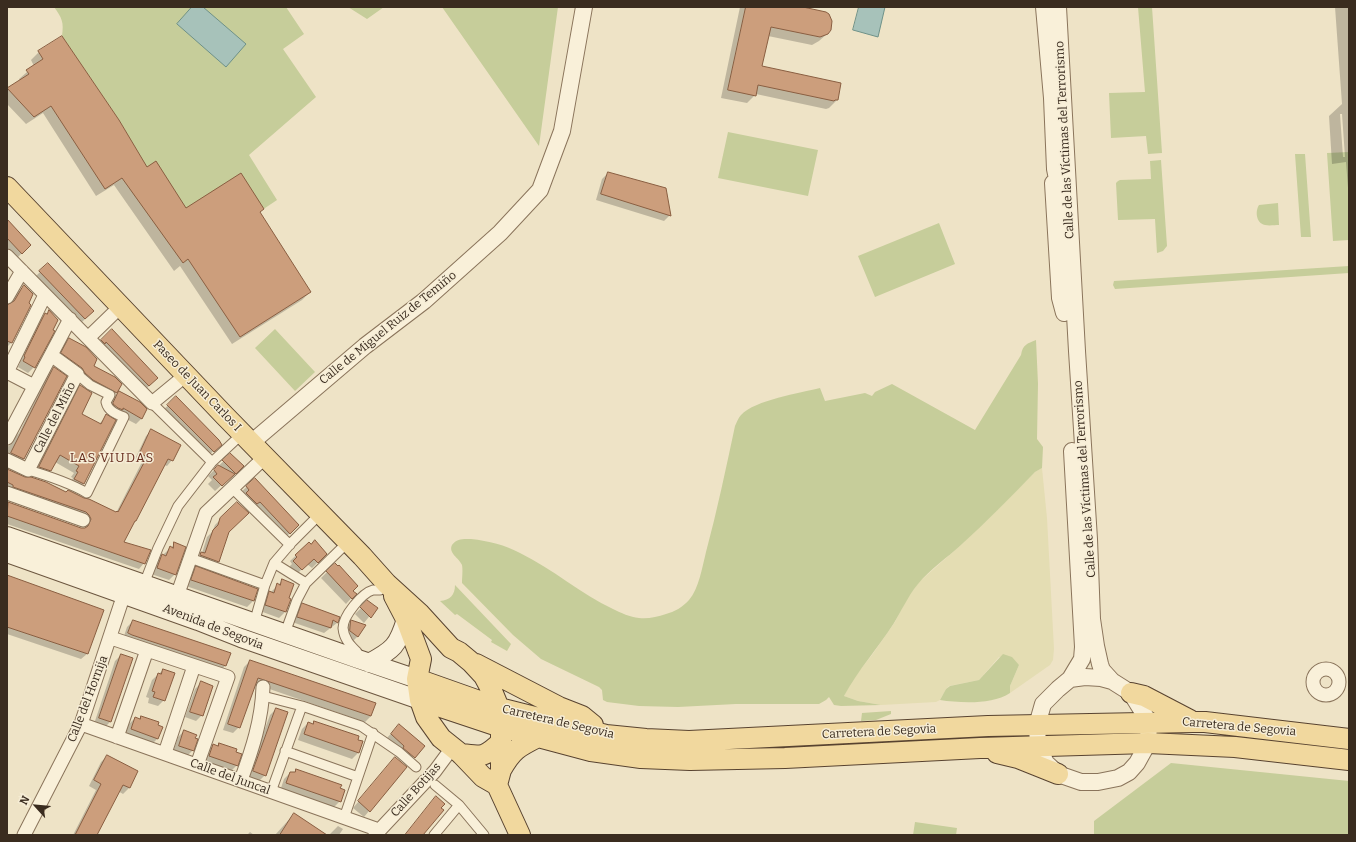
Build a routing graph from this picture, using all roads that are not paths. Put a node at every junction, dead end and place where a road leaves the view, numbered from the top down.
1 (584, 7) edge
2 (1044, 7) edge
3 (1058, 7) edge
4 (1055, 169) junction
5 (7, 187) edge
6 (7, 256) edge
7 (22, 271) junction
8 (1072, 272) junction
9 (45, 295) junction
10 (7, 297) edge
11 (121, 306) junction
12 (1064, 312) junction
13 (70, 319) junction
14 (88, 338) junction
15 (51, 354) junction
16 (7, 372) edge
17 (77, 374) junction
18 (186, 375) junction
19 (34, 386) junction
20 (152, 403) junction
21 (7, 438) edge
22 (247, 439) junction
23 (265, 457) junction
24 (7, 460) edge
25 (212, 462) junction
26 (28, 470) junction
27 (232, 488) junction
28 (7, 493) edge
29 (320, 514) junction
30 (83, 520) dead end
31 (7, 536) edge
32 (348, 542) junction
33 (290, 545) junction
34 (7, 553) edge
35 (190, 558) junction
36 (274, 563) junction
37 (306, 583) junction
38 (132, 586) junction
39 (265, 586) junction
40 (383, 587) junction
41 (177, 596) junction
42 (406, 619) junction
43 (254, 623) junction
44 (285, 633) junction
45 (110, 638) junction
46 (451, 648) junction
47 (147, 650) junction
48 (421, 659) junction
49 (362, 661) junction
50 (471, 662) junction
51 (194, 666) junction
52 (417, 678) junction
53 (1070, 679) junction
54 (1112, 681) junction
55 (263, 692) joint
56 (1131, 693) junction
57 (420, 700) junction
58 (302, 706) junction
59 (1149, 722) junction
60 (1193, 722) junction
61 (80, 724) junction
62 (1037, 725) junction
63 (500, 726) junction
64 (373, 733) junction
65 (606, 735) junction
66 (117, 737) junction
67 (538, 737) junction
68 (1349, 739) edge
69 (1148, 743) junction
70 (1038, 746) junction
71 (980, 748) junction
72 (285, 751) junction
73 (456, 751) junction
74 (165, 754) junction
75 (1349, 760) edge
76 (197, 765) junction
77 (416, 767) dead end
78 (1058, 774) junction
79 (358, 777) junction
80 (499, 778) junction
81 (241, 780) junction
82 (435, 785) dead end
83 (271, 792) junction
84 (460, 805) junction
85 (344, 818) junction
86 (379, 833) edge
87 (481, 834) edge
88 (24, 835) edge
89 (434, 835) edge
90 (520, 835) edge

1 - 22 street, Calle de Miguel Ruiz de Temiño
2 - 4 street, Calle de las Víctimas del Terrorismo
3 - 8 street, Calle de las Víctimas del Terrorismo
4 - 8 street, Calle de las Víctimas del Terrorismo
4 - 12 street, Calle de las Víctimas del Terrorismo
5 - 11 main road, Paseo de Juan Carlos I
6 - 7 street
7 - 9 street
7 - 10 street
8 - 12 street, Calle de las Víctimas del Terrorismo
8 - 54 street, Calle de las Víctimas del Terrorismo
9 - 13 street
9 - 16 street
11 - 14 street
11 - 18 main road, Paseo de Juan Carlos I
12 - 53 street, Calle de las Víctimas del Terrorismo
13 - 14 street
13 - 15 street
14 - 20 street
15 - 17 street, Calle del Miño
15 - 19 street
16 - 19 street
17 - 26 street, Calle del Miño
17 - 26 street
18 - 20 street
18 - 22 main road, Paseo de Juan Carlos I
19 - 21 street
20 - 25 street
22 - 23 main road, Paseo de Juan Carlos I
22 - 25 street
23 - 27 street
23 - 29 main road, Paseo de Juan Carlos I
24 - 26 street
25 - 38 street
27 - 33 street
27 - 35 street
28 - 30 street
29 - 32 main road, Paseo de Juan Carlos I
29 - 33 street
31 - 38 main road, Avenida de Segovia
32 - 37 street
32 - 40 main road, Paseo de Juan Carlos I
33 - 36 street
34 - 38 main road, Avenida de Segovia
35 - 39 street
35 - 41 street
36 - 37 street
36 - 39 street
37 - 44 street
38 - 41 main road, Avenida de Segovia
38 - 45 street, Calle del Hornija
38 - 57 main road, Avenida de Segovia
39 - 43 street
40 - 42 main road, Paseo de Juan Carlos I
40 - 46 main road, Paseo de Juan Carlos I
40 - 49 street
41 - 43 main road, Avenida de Segovia
42 - 48 main road, Paseo de Juan Carlos I
42 - 49 main road
43 - 44 main road, Avenida de Segovia
44 - 49 main road, Avenida de Segovia
45 - 47 street
45 - 61 street, Calle del Hornija
46 - 48 main road
46 - 50 main road, Paseo de Juan Carlos I
47 - 51 street
47 - 66 street
48 - 52 main road
49 - 52 main road, Avenida de Segovia
50 - 63 main road, Paseo de Juan Carlos I
50 - 65 main road
51 - 74 street
51 - 76 street
52 - 57 main road
52 - 63 main road, Carretera de Segovia
53 - 54 street
53 - 62 street, Calle de las Víctimas del Terrorismo
54 - 56 street
55 - 58 street
55 - 81 street
56 - 59 street
56 - 60 main road
57 - 63 main road, Carretera de Segovia
57 - 73 main road
58 - 64 street
58 - 72 street
59 - 60 main road, Carretera de Segovia
59 - 62 main road, Carretera de Segovia
59 - 69 street
60 - 68 main road, Carretera de Segovia
61 - 66 street, Calle del Juncal
61 - 88 street, Calle del Hornija
62 - 65 main road, Carretera de Segovia
62 - 70 street, Calle de las Víctimas del Terrorismo
63 - 65 main road, Carretera de Segovia
63 - 67 main road, Carretera de Segovia
63 - 73 main road
63 - 80 main road, Paseo de Juan Carlos I
64 - 77 street
64 - 79 street
66 - 74 street, Calle del Juncal
67 - 71 main road, Carretera de Segovia
67 - 80 main road
69 - 70 main road, Carretera de Segovia
69 - 75 main road, Carretera de Segovia
69 - 78 street
70 - 71 main road, Carretera de Segovia
70 - 78 street
71 - 78 main road
72 - 79 street
72 - 83 street
73 - 80 main road
73 - 86 street, Calle Botijas
74 - 76 street, Calle del Juncal
76 - 81 street, Calle del Juncal
79 - 85 street
80 - 90 main road, Paseo de Juan Carlos I
81 - 83 street, Calle del Juncal
82 - 84 street
83 - 85 street, Calle del Juncal
84 - 87 street
84 - 89 street
85 - 86 street, Calle del Juncal

